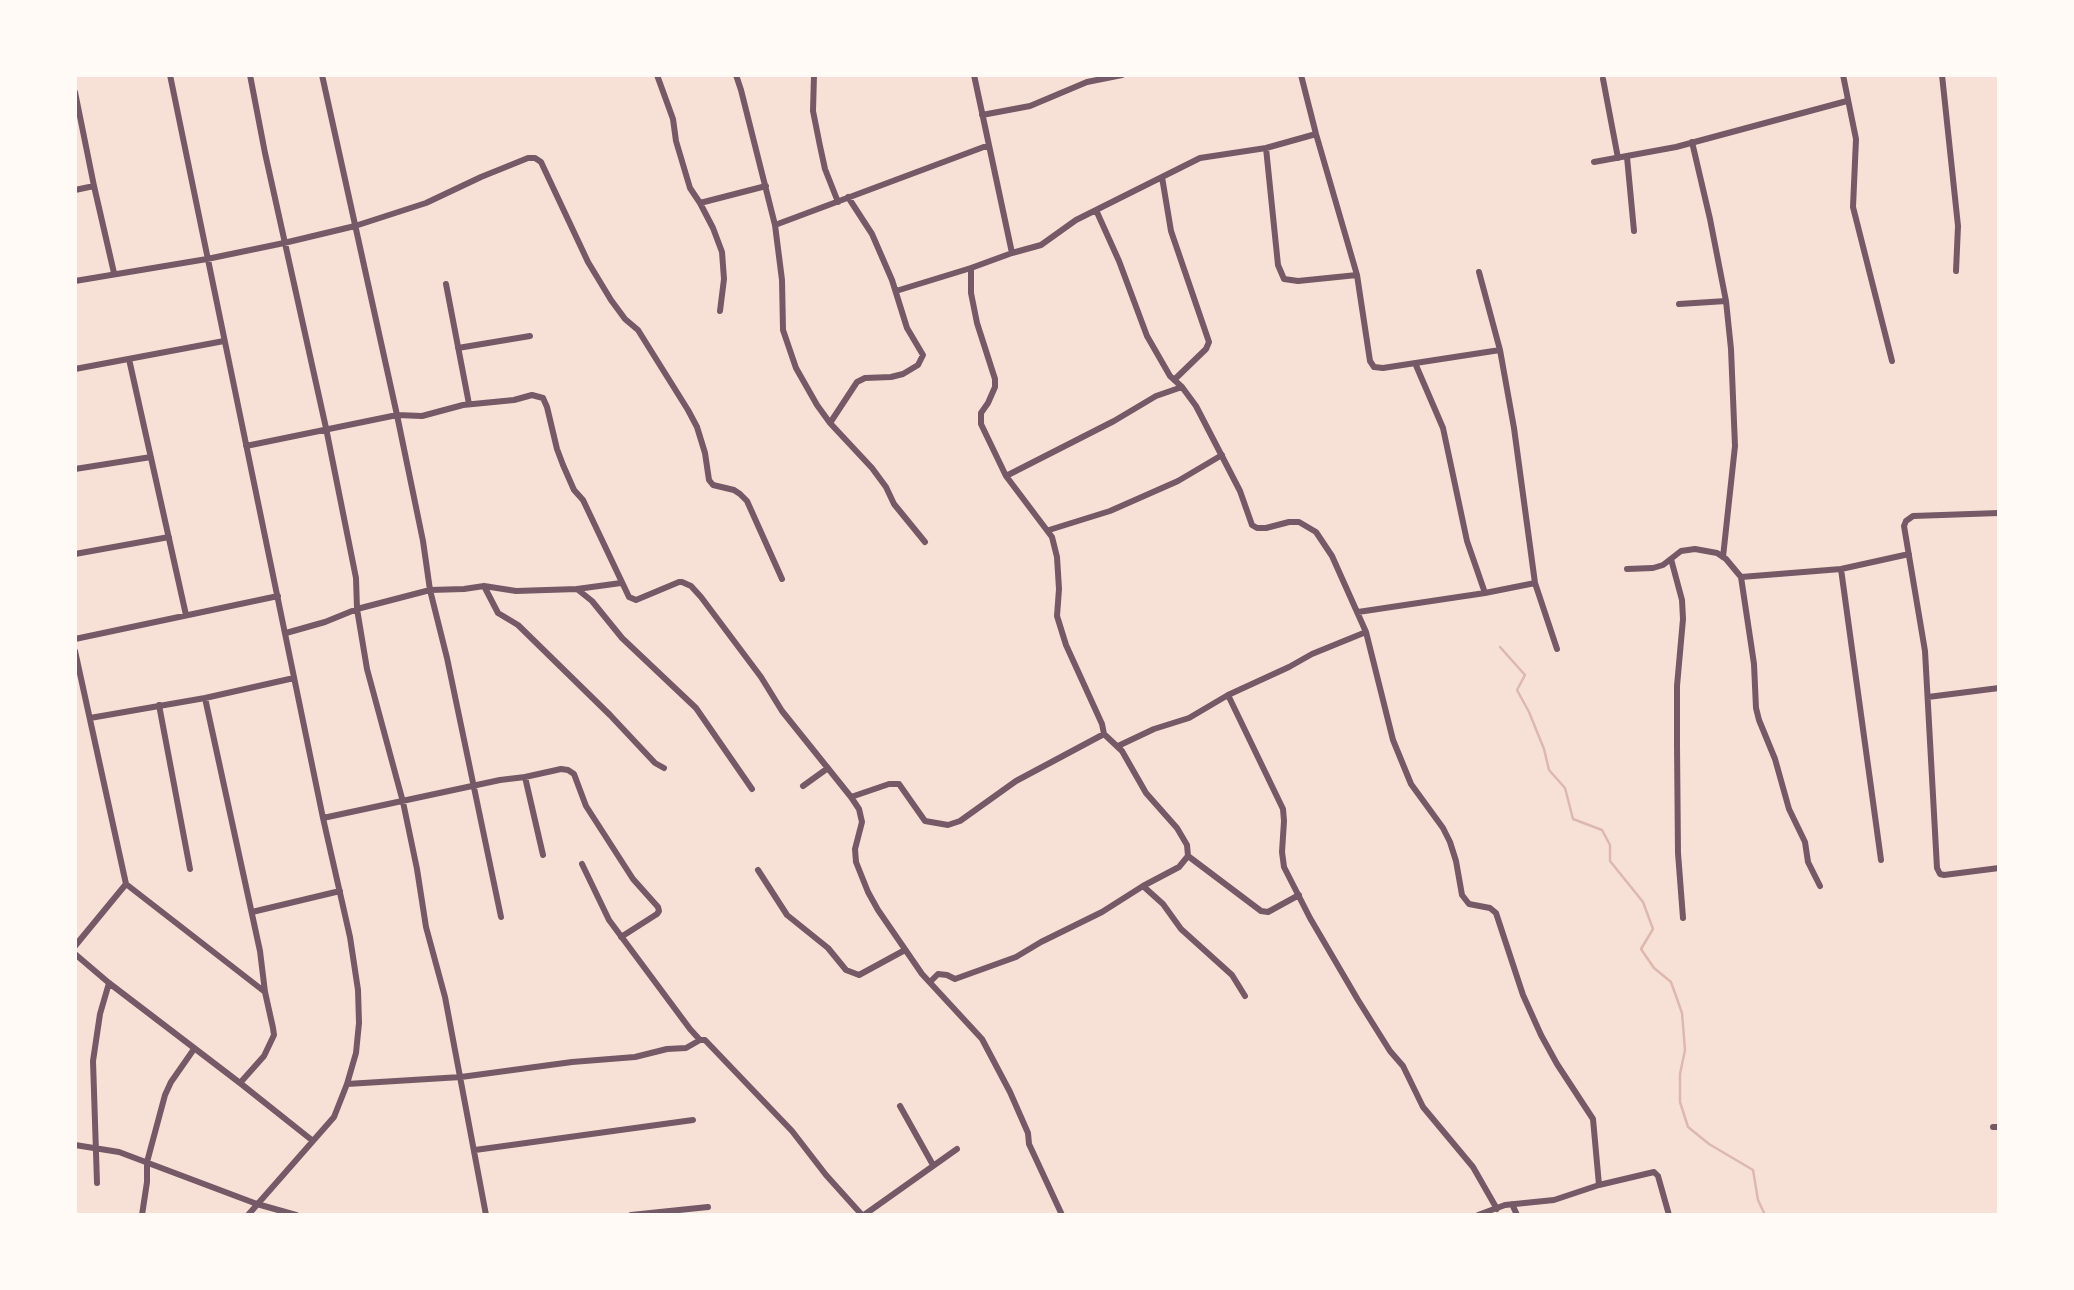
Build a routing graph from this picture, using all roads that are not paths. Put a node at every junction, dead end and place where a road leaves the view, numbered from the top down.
1 (170, 75) edge
2 (250, 75) edge
3 (322, 75) edge
4 (657, 75) edge
5 (736, 75) edge
6 (814, 75) edge
7 (974, 75) edge
8 (1122, 75) edge
9 (1301, 75) edge
10 (1843, 75) edge
11 (1942, 75) edge
12 (1085, 78) edge
13 (1603, 79) dead end
14 (75, 92) edge
15 (1847, 101) junction
16 (982, 115) junction
17 (77, 116) edge
18 (1316, 134) junction
19 (1692, 142) junction
20 (989, 145) junction
21 (1266, 148) junction
22 (1627, 157) junction
23 (1618, 158) junction
24 (1594, 162) dead end
25 (1162, 177) junction
26 (94, 186) junction
27 (766, 186) junction
28 (75, 190) edge
29 (848, 197) junction
30 (838, 202) junction
31 (700, 203) junction
32 (1096, 210) junction
33 (775, 225) junction
34 (355, 226) junction
35 (1634, 231) dead end
36 (284, 243) junction
37 (1012, 253) junction
38 (207, 259) junction
39 (971, 268) junction
40 (1956, 271) dead end
41 (1479, 272) dead end
42 (114, 273) junction
43 (1357, 275) junction
44 (75, 281) edge
45 (446, 284) dead end
46 (896, 291) junction
47 (1726, 301) junction
48 (1679, 304) dead end
49 (720, 311) dead end
50 (530, 336) dead end
51 (224, 341) junction
52 (458, 348) junction
53 (1500, 350) junction
54 (129, 359) junction
55 (1892, 361) dead end
56 (1415, 363) junction
57 (75, 369) edge
58 (1174, 380) junction
59 (1182, 387) junction
60 (469, 404) junction
61 (397, 415) junction
62 (830, 423) junction
63 (326, 428) junction
64 (246, 446) junction
65 (1222, 455) junction
66 (151, 457) junction
67 (75, 469) edge
68 (1006, 476) junction
69 (1999, 513) edge
70 (1049, 530) junction
71 (169, 537) junction
72 (925, 542) dead end
73 (75, 554) edge
74 (1909, 554) junction
75 (1723, 557) junction
76 (1671, 559) junction
77 (1627, 569) dead end
78 (1841, 569) junction
79 (1741, 577) junction
80 (782, 579) dead end
81 (621, 583) junction
82 (1535, 583) junction
83 (484, 586) junction
84 (577, 589) junction
85 (430, 590) junction
86 (1485, 593) junction
87 (278, 596) junction
88 (357, 609) junction
89 (1358, 612) junction
90 (186, 615) junction
91 (1366, 632) junction
92 (286, 634) junction
93 (75, 639) edge
94 (1557, 649) dead end
95 (75, 651) edge
96 (294, 678) junction
97 (1999, 688) edge
98 (1228, 695) junction
99 (1928, 697) junction
100 (205, 698) junction
101 (159, 705) junction
102 (90, 718) junction
103 (1104, 734) junction
104 (1118, 746) junction
105 (664, 768) dead end
106 (828, 768) junction
107 (525, 777) junction
108 (474, 785) junction
109 (803, 786) dead end
110 (752, 789) dead end
111 (851, 797) junction
112 (403, 802) junction
113 (323, 818) junction
114 (543, 855) dead end
115 (1188, 856) junction
116 (1881, 860) dead end
117 (582, 864) dead end
118 (1999, 868) edge
119 (190, 869) dead end
120 (758, 870) dead end
121 (126, 884) junction
122 (1143, 886) junction
123 (1820, 886) dead end
124 (340, 891) junction
125 (1298, 895) junction
126 (252, 912) junction
127 (501, 917) dead end
128 (1683, 918) dead end
129 (621, 937) junction
130 (75, 946) edge
131 (905, 950) junction
132 (75, 954) edge
133 (930, 982) junction
134 (109, 983) junction
135 (265, 992) junction
136 (1245, 996) dead end
137 (700, 1040) junction
138 (194, 1049) junction
139 (461, 1077) junction
140 (240, 1083) junction
141 (347, 1084) junction
142 (900, 1106) dead end
143 (693, 1120) dead end
144 (313, 1142) junction
145 (75, 1145) edge
146 (96, 1147) junction
147 (957, 1149) dead end
148 (475, 1150) junction
149 (147, 1162) junction
150 (933, 1165) junction
151 (97, 1183) dead end
152 (1600, 1185) junction
153 (257, 1204) junction
154 (1512, 1204) junction
155 (708, 1207) dead end
156 (1497, 1209) junction
157 (142, 1215) edge
158 (248, 1215) edge
159 (296, 1215) edge
160 (486, 1215) edge
161 (631, 1215) edge
162 (863, 1215) edge
163 (1062, 1215) edge
164 (1478, 1215) edge
165 (1517, 1215) edge
166 (1669, 1215) edge

1 - 38 street
2 - 36 street
3 - 34 street
4 - 31 street
5 - 27 street
6 - 30 street
7 - 16 street
8 - 12 street
9 - 18 street
10 - 15 street
11 - 40 street
12 - 16 street
13 - 23 street
14 - 17 street
15 - 19 street
15 - 55 street
16 - 20 street
17 - 26 street
18 - 21 street
18 - 43 street
19 - 22 street
19 - 47 street
20 - 29 street
20 - 37 street
21 - 25 street
21 - 43 street
22 - 23 street
22 - 35 street
23 - 24 street
25 - 32 street
25 - 58 street
26 - 28 street
26 - 42 street
27 - 31 street
27 - 33 street
29 - 30 street
29 - 46 street
30 - 33 street
31 - 49 street
32 - 37 street
32 - 58 street
33 - 62 street
34 - 36 street
34 - 61 street
34 - 80 street
36 - 38 street
36 - 63 street
37 - 39 street
38 - 42 street
38 - 51 street
39 - 46 street
39 - 68 street
41 - 53 street
42 - 44 street
43 - 56 street
45 - 52 street
46 - 62 street
47 - 48 street
47 - 75 street
50 - 52 street
51 - 54 street
51 - 64 street
52 - 60 street
53 - 56 street
53 - 82 street
54 - 57 street
54 - 66 street
56 - 86 street
58 - 59 street
59 - 65 street
59 - 68 street
60 - 61 street
60 - 81 street
61 - 63 street
61 - 85 street
62 - 72 street
63 - 64 street
63 - 88 street
64 - 87 street
65 - 70 street
65 - 89 street
66 - 67 street
66 - 71 street
68 - 70 street
69 - 74 street
70 - 103 street
71 - 73 street
71 - 90 street
74 - 78 street
74 - 99 street
75 - 76 street
75 - 79 street
76 - 77 street
76 - 128 street
78 - 79 street
78 - 116 street
79 - 123 street
81 - 84 street
81 - 106 street
82 - 86 street
82 - 94 street
83 - 84 street
83 - 85 street
83 - 105 street
84 - 110 street
85 - 88 street
85 - 108 street
86 - 89 street
87 - 90 street
87 - 92 street
88 - 92 street
88 - 112 street
89 - 91 street
90 - 93 street
91 - 98 street
91 - 152 street
92 - 96 street
95 - 102 street
96 - 100 street
96 - 113 street
97 - 99 street
98 - 104 street
98 - 125 street
99 - 118 street
100 - 101 street
100 - 126 street
101 - 102 street
101 - 119 street
102 - 121 street
103 - 104 street
103 - 111 street
104 - 115 street
106 - 109 street
106 - 111 street
107 - 108 street
107 - 114 street
107 - 129 street
108 - 112 street
108 - 127 street
111 - 131 street
112 - 113 street
112 - 139 street
113 - 124 street
115 - 122 street
115 - 125 street
117 - 129 street
120 - 131 street
121 - 130 street
121 - 135 street
122 - 133 street
122 - 136 street
124 - 126 street
124 - 141 street
125 - 156 street
126 - 135 street
129 - 137 street
131 - 133 street
132 - 134 street
133 - 163 street
134 - 138 street
134 - 146 street
135 - 140 street
137 - 139 street
137 - 162 street
138 - 140 street
138 - 149 street
139 - 141 street
139 - 148 street
140 - 144 street
141 - 144 street
142 - 150 street
143 - 148 street
144 - 153 street
145 - 146 street
146 - 149 street
146 - 151 street
147 - 150 street
148 - 160 street
149 - 153 street
149 - 157 street
150 - 162 street
152 - 154 street
152 - 166 street
153 - 158 street
153 - 159 street
154 - 156 street
154 - 165 street
155 - 161 street
156 - 164 street

